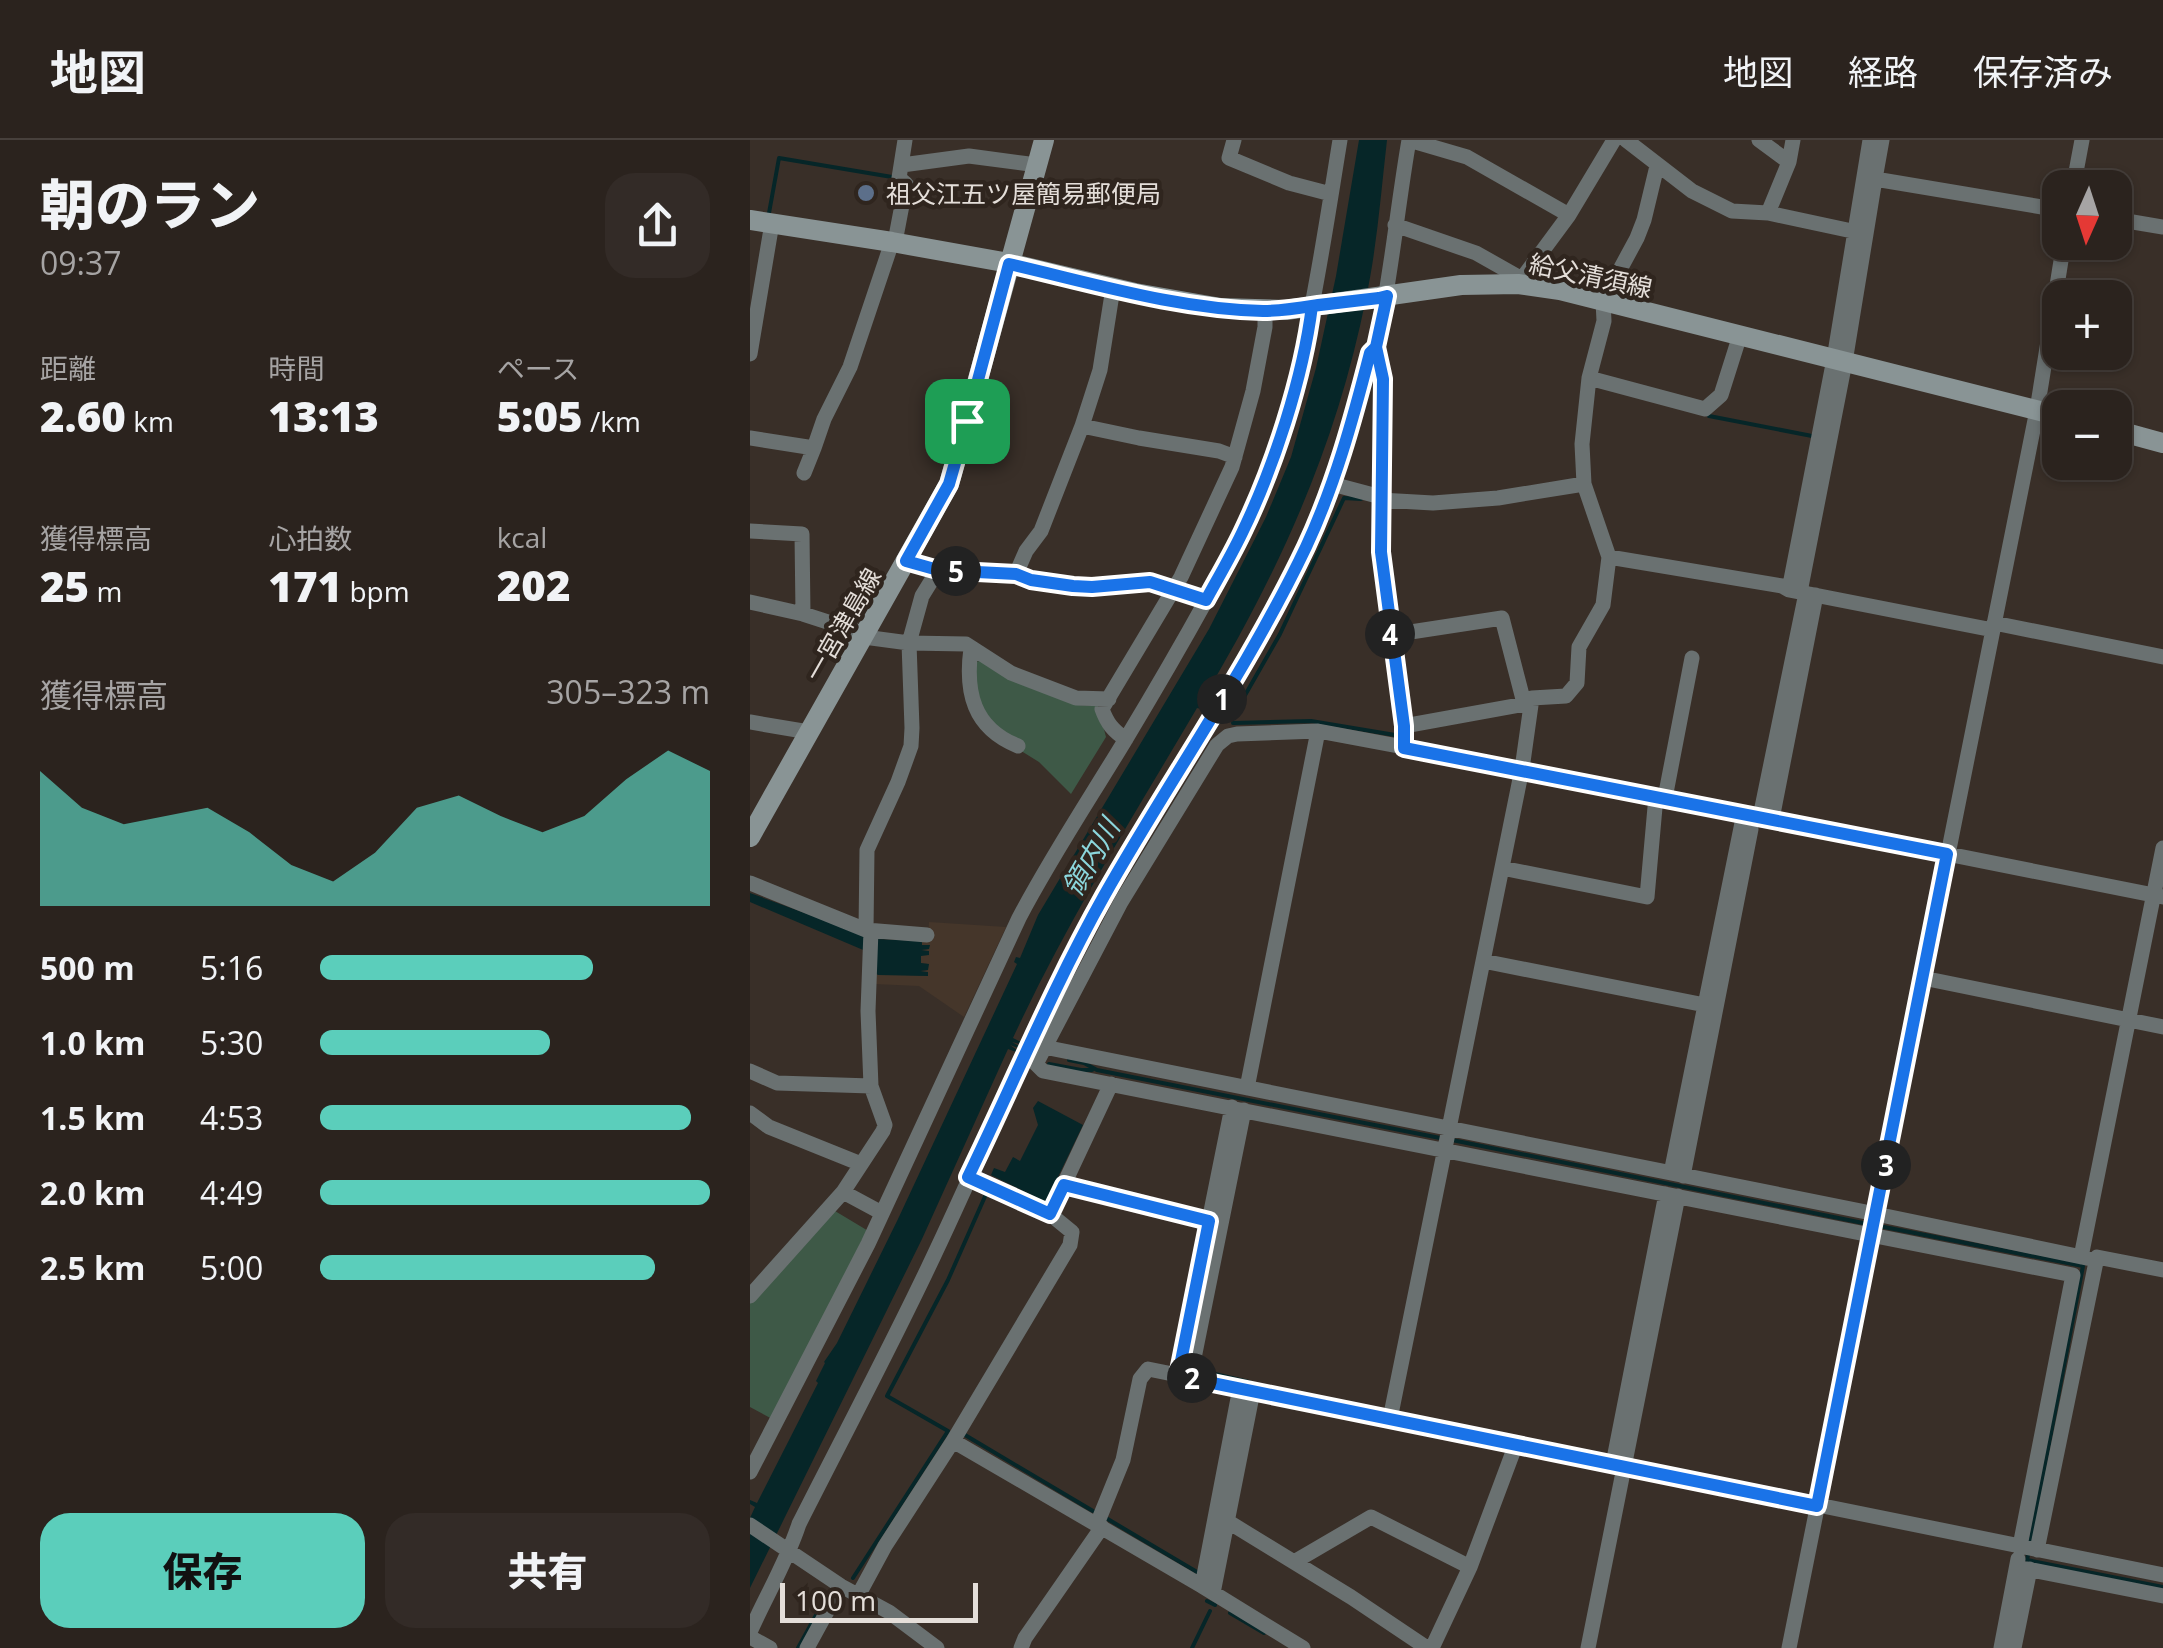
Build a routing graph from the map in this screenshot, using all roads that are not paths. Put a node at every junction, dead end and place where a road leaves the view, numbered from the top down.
1 (905, 140) edge
2 (975, 140) edge
3 (1044, 140) edge
4 (1234, 140) edge
5 (1340, 140) edge
6 (1614, 140) edge
7 (1626, 140) edge
8 (1759, 140) edge
9 (1792, 140) edge
10 (1870, 140) edge
11 (1882, 140) edge
12 (2082, 140) edge
13 (969, 156) junction
14 (1789, 162) junction
15 (902, 164) junction
16 (1037, 165) junction
17 (1657, 166) junction
18 (2077, 170) edge
19 (1876, 179) junction
20 (1331, 194) junction
21 (2042, 207) edge
22 (1768, 214) junction
23 (1569, 215) junction
24 (750, 220) edge
25 (2132, 222) edge
26 (772, 223) junction
27 (1395, 224) junction
28 (2163, 227) edge
29 (1861, 233) junction
30 (894, 242) junction
31 (2061, 260) edge
32 (1009, 264) junction
33 (1520, 282) junction
34 (1113, 288) junction
35 (1383, 297) junction
36 (1603, 301) junction
37 (1315, 306) junction
38 (1265, 311) junction
39 (1740, 336) junction
40 (1376, 347) junction
41 (750, 354) edge
42 (1840, 361) junction
43 (1589, 378) junction
44 (2037, 410) junction
45 (2042, 411) edge
46 (1082, 426) junction
47 (2132, 434) edge
48 (750, 438) edge
49 (2163, 442) edge
50 (814, 448) junction
51 (1235, 457) junction
52 (804, 473) dead end
53 (1332, 484) junction
54 (1584, 484) junction
55 (1380, 498) junction
56 (750, 530) edge
57 (1610, 557) junction
58 (906, 561) junction
59 (938, 570) junction
60 (1016, 574) junction
61 (1174, 589) junction
62 (1803, 592) junction
63 (1206, 600) junction
64 (750, 602) edge
65 (803, 614) junction
66 (1994, 627) junction
67 (864, 635) junction
68 (1390, 635) junction
69 (909, 643) junction
70 (971, 648) junction
71 (2163, 656) edge
72 (1692, 658) dead end
73 (1108, 699) junction
74 (1528, 703) junction
75 (750, 722) edge
76 (1404, 726) junction
77 (1313, 731) junction
78 (810, 732) junction
79 (1126, 739) junction
80 (1018, 746) dead end
81 (1404, 748) junction
82 (1522, 769) junction
83 (1660, 797) junction
84 (1758, 816) junction
85 (750, 837) edge
86 (2163, 848) edge
87 (1947, 854) junction
88 (1502, 868) junction
89 (750, 884) edge
90 (2160, 896) edge
91 (869, 932) junction
92 (926, 935) dead end
93 (1483, 961) junction
94 (1923, 978) junction
95 (1705, 1005) junction
96 (2133, 1021) junction
97 (2163, 1027) edge
98 (1044, 1047) junction
99 (750, 1070) edge
100 (1112, 1084) junction
101 (872, 1086) junction
102 (1242, 1087) junction
103 (1238, 1109) junction
104 (750, 1113) edge
105 (1448, 1129) junction
106 (1445, 1149) junction
107 (861, 1164) junction
108 (1677, 1174) junction
109 (968, 1177) junction
110 (1064, 1185) junction
111 (842, 1192) junction
112 (1672, 1195) junction
113 (882, 1213) junction
114 (1050, 1214) junction
115 (1876, 1214) junction
116 (1209, 1221) junction
117 (1872, 1235) junction
118 (2089, 1259) junction
119 (2163, 1270) edge
120 (750, 1296) edge
121 (1184, 1377) junction
122 (1246, 1389) junction
123 (1390, 1418) junction
124 (953, 1440) junction
125 (1516, 1444) junction
126 (1619, 1465) junction
127 (750, 1472) edge
128 (1817, 1506) junction
129 (1227, 1522) junction
130 (750, 1525) edge
131 (1099, 1526) junction
132 (2026, 1547) junction
133 (788, 1550) junction
134 (1294, 1562) junction
135 (1470, 1566) junction
136 (2023, 1568) junction
137 (2163, 1574) edge
138 (841, 1586) junction
139 (1207, 1589) junction
140 (859, 1594) junction
141 (2163, 1596) edge
142 (750, 1634) edge
143 (770, 1648) edge
144 (807, 1648) edge
145 (937, 1648) edge
146 (1021, 1648) edge
147 (1303, 1648) edge
148 (1430, 1648) edge
149 (1588, 1648) edge
150 (1789, 1648) edge
151 (2001, 1648) edge
152 (2014, 1648) edge

1 - 15 street
2 - 13 street
3 - 16 main road, 一宮津島線
4 - 20 street
5 - 20 street
6 - 23 street
7 - 17 street
8 - 14 street
9 - 14 street
10 - 29 street
11 - 19 street
12 - 18 street
13 - 15 street
13 - 16 street
14 - 22 street
15 - 30 street
16 - 32 main road, 一宮津島線
17 - 22 street
17 - 36 street
19 - 21 street
19 - 29 street
20 - 37 street
22 - 29 street
23 - 27 street
23 - 33 street
24 - 26 main road, 給父清須線
25 - 28 street
26 - 30 main road, 給父清須線
26 - 41 street
27 - 33 street
27 - 35 street
29 - 42 street
30 - 32 main road, 給父清須線
30 - 50 street
31 - 44 street
32 - 34 main road, 給父清須線
32 - 58 main road, 一宮津島線
33 - 35 main road, 給父清須線
33 - 36 main road, 給父清須線
34 - 38 main road, 給父清須線
34 - 46 street
35 - 37 main road, 給父清須線
35 - 40 street
36 - 39 main road, 給父清須線
36 - 43 street
37 - 38 main road, 給父清須線
37 - 63 street
38 - 51 street
39 - 42 main road, 給父清須線
39 - 43 street
40 - 53 street
40 - 55 street
42 - 44 main road, 給父清須線
42 - 62 street
43 - 54 street
44 - 45 main road, 給父清須線
44 - 66 street
46 - 51 street
46 - 60 street
47 - 49 main road
48 - 50 street
50 - 52 street
51 - 61 street
53 - 55 street
53 - 109 street
54 - 55 street
54 - 57 street
55 - 68 street
56 - 65 street
57 - 62 street
57 - 74 street
58 - 59 street
58 - 67 main road, 一宮津島線
59 - 60 street
59 - 69 street
60 - 61 street
61 - 63 street
61 - 73 street
62 - 66 street
62 - 84 street
63 - 79 street
64 - 65 street
65 - 67 street
66 - 71 street
66 - 87 street
67 - 69 street
67 - 78 main road, 一宮津島線
68 - 74 street
68 - 76 street
69 - 70 street
69 - 91 street
70 - 73 street
70 - 80 street
72 - 83 street
73 - 79 street
74 - 76 street
74 - 82 street
75 - 78 street
76 - 81 street
77 - 81 street
77 - 98 street
77 - 102 street
78 - 85 main road, 一宮津島線
79 - 113 street
81 - 82 street
82 - 83 street
82 - 88 street
83 - 84 street
83 - 88 street
84 - 87 street
84 - 95 street
84 - 108 street
86 - 90 street
87 - 90 street
87 - 94 street
88 - 93 street
89 - 91 street
90 - 96 street
91 - 92 street
91 - 101 street
93 - 95 street
93 - 105 street
94 - 96 street
94 - 115 street
95 - 108 street
96 - 97 street
96 - 118 street
98 - 100 street
98 - 102 street
99 - 101 street
100 - 103 street
100 - 110 street
101 - 107 street
102 - 105 street
103 - 106 street
103 - 116 street
103 - 121 street
104 - 107 street
105 - 106 street
105 - 108 street
106 - 112 street
106 - 123 street
107 - 111 street
108 - 115 street
109 - 114 street
109 - 133 street
110 - 114 street
110 - 116 street
111 - 113 street
111 - 120 street
112 - 117 street
112 - 126 street
113 - 127 street
114 - 124 street
115 - 117 street
115 - 118 street
116 - 121 street
117 - 128 street
117 - 132 street
118 - 119 street
118 - 132 street
121 - 122 street
121 - 131 street
122 - 123 street
122 - 129 street
122 - 139 street
123 - 125 street
124 - 131 street
124 - 140 street
125 - 126 street
125 - 135 street
126 - 128 street
126 - 149 street
128 - 132 street
128 - 150 street
129 - 134 street
129 - 139 street
130 - 133 street
131 - 139 street
131 - 146 street
132 - 136 street
132 - 137 street
133 - 138 street
133 - 142 street
134 - 135 street
134 - 148 street
135 - 148 street
136 - 141 street
136 - 151 street
136 - 152 street
138 - 140 street
138 - 144 street
139 - 147 street
140 - 145 street
142 - 143 street

